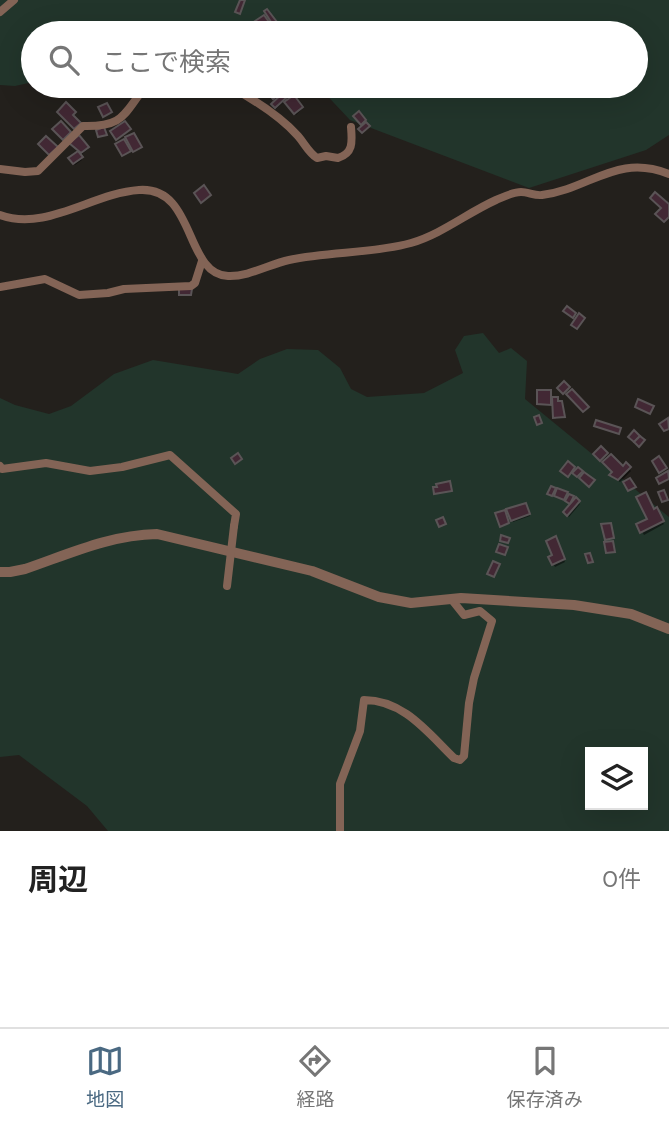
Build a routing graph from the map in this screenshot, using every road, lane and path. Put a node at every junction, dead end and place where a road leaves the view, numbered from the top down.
1 (14, 0) edge
2 (0, 12) edge
3 (136, 98) edge
4 (248, 98) edge
5 (351, 127) dead end
6 (0, 169) edge
7 (669, 174) edge
8 (0, 215) edge
9 (202, 261) junction
10 (0, 287) edge
11 (0, 466) edge
12 (0, 572) edge
13 (227, 586) dead end
14 (452, 600) junction
15 (669, 629) edge
16 (340, 831) edge

1 - 2 street
3 - 6 street
4 - 5 street
7 - 9 street
8 - 9 street
9 - 10 street
11 - 13 street, bridge
12 - 14 street
14 - 15 street
14 - 16 street

